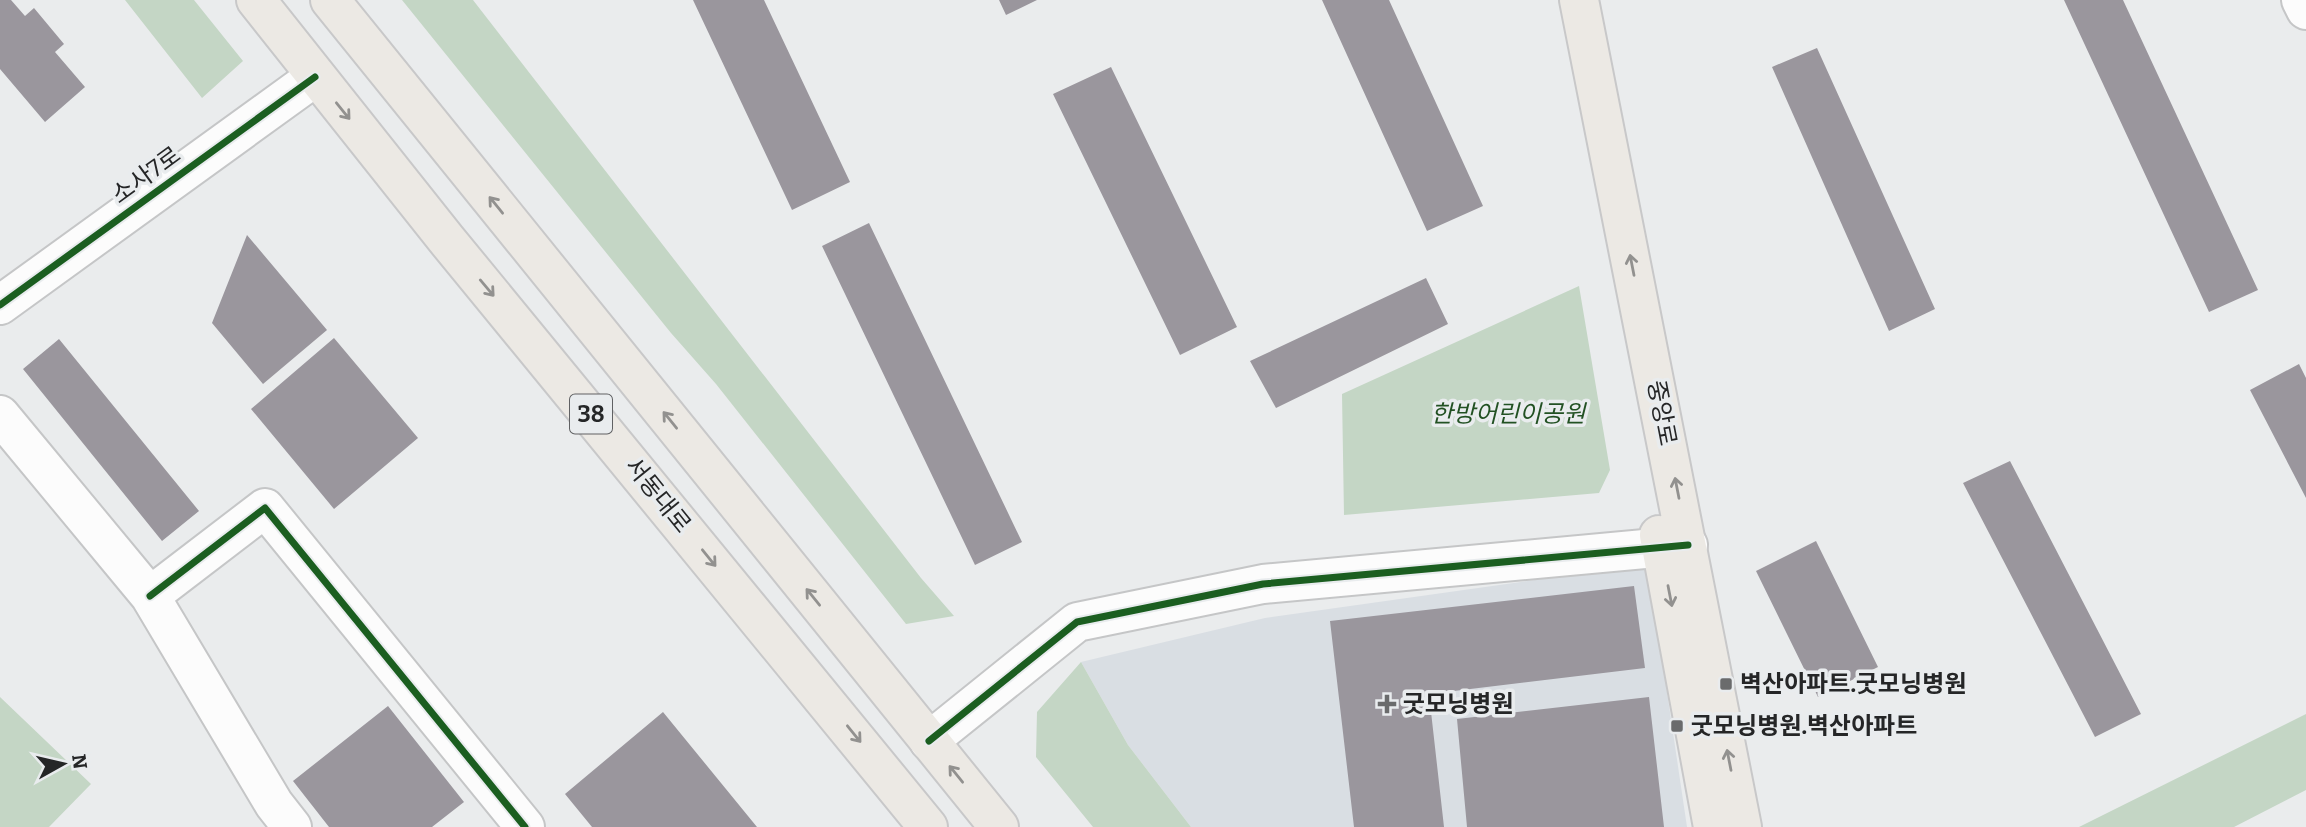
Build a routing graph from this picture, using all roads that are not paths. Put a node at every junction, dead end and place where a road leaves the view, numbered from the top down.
1 (256, 0) edge
2 (330, 0) edge
3 (1555, 0) edge
4 (1579, 0) edge
5 (2301, 0) edge
6 (2306, 10) edge
7 (315, 77) junction
8 (0, 305) edge
9 (0, 415) edge
10 (1675, 547) junction
11 (150, 596) junction
12 (929, 741) junction
13 (292, 827) edge
14 (525, 827) edge
15 (928, 827) edge
16 (999, 827) edge
17 (1713, 827) edge
18 (1742, 827) edge

1 - 7 main road, 서동대로 / 38
12 -> 2 main road, 38
3 - 10 main road, 중앙로
10 -> 4 main road, 중앙로
5 - 6 street
7 - 8 street, 소사7로
7 -> 15 main road, 서동대로 / 38
9 - 11 street
10 - 12 street
10 -> 17 main road, 중앙로
18 -> 10 main road, 중앙로
11 - 13 street
11 - 14 street
16 -> 12 main road, 38

